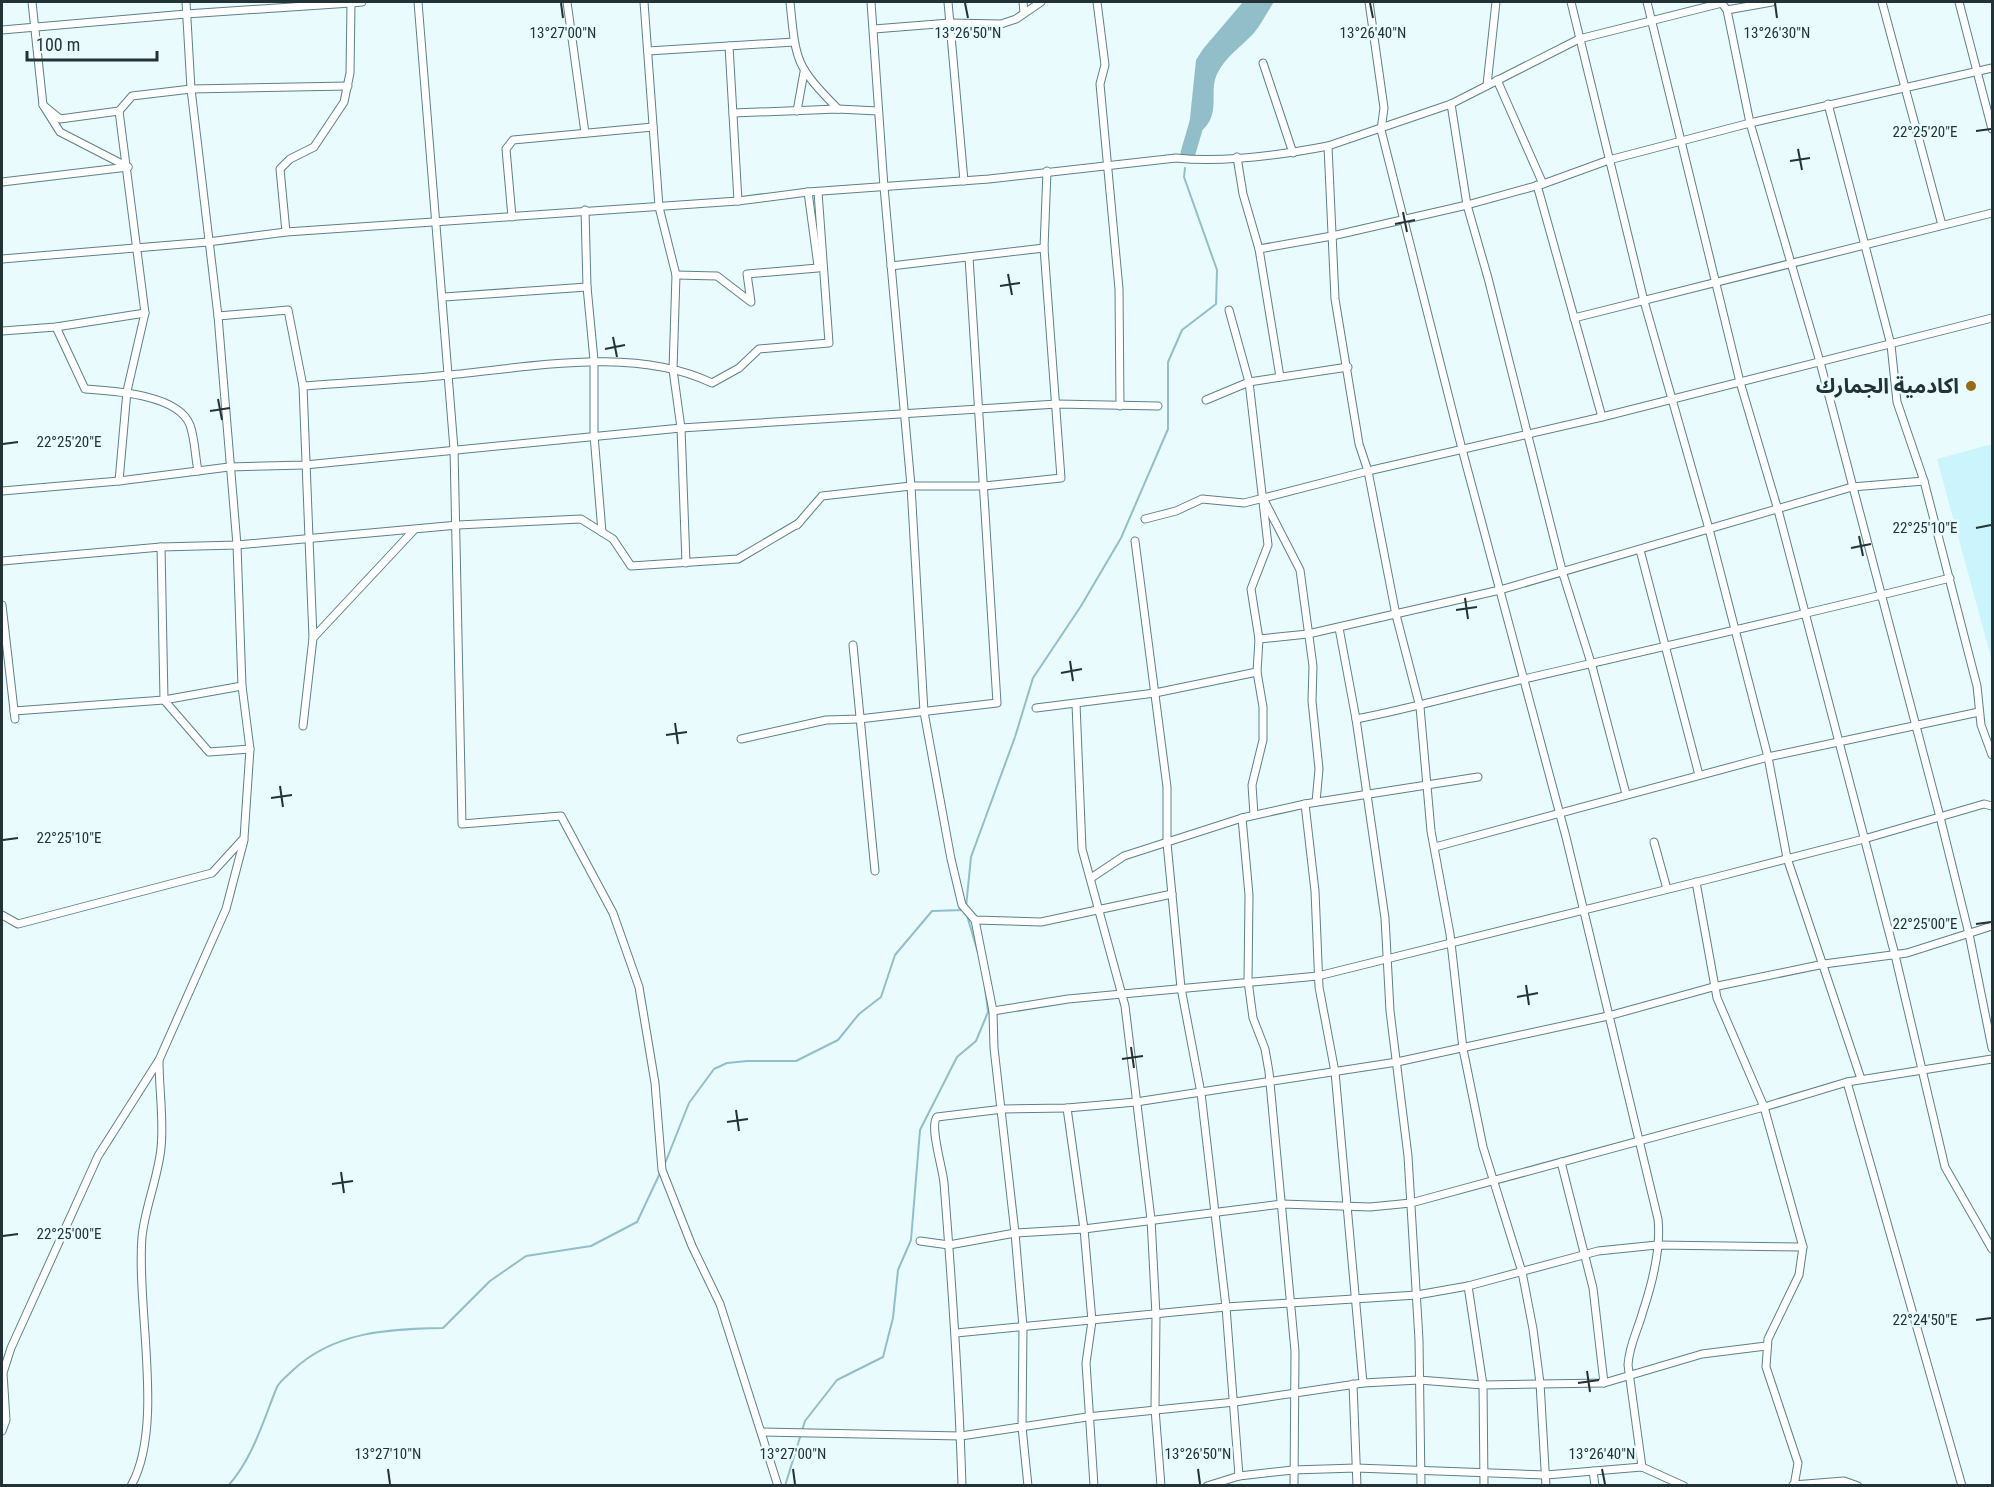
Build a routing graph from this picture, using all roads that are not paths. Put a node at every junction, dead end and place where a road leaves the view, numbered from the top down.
1 (32, 2) edge
2 (186, 2) edge
3 (362, 2) edge
4 (418, 2) edge
5 (567, 2) edge
6 (644, 2) edge
7 (790, 2) edge
8 (871, 2) edge
9 (948, 2) edge
10 (1023, 2) edge
11 (1041, 2) edge
12 (1097, 2) edge
13 (1369, 2) edge
14 (1496, 2) edge
15 (1571, 2) edge
16 (1647, 2) edge
17 (1721, 2) edge
18 (1772, 2) edge
19 (1882, 2) edge
20 (1959, 2) edge
21 (351, 3) edge
22 (1727, 10) junction
23 (1024, 13) junction
24 (186, 14) junction
25 (1652, 20) junction
26 (950, 23) junction
27 (34, 27) junction
28 (873, 29) junction
29 (2, 30) edge
30 (1579, 39) junction
31 (794, 42) junction
32 (729, 46) junction
33 (648, 51) junction
34 (1263, 63) dead end
35 (1992, 68) edge
36 (804, 72) junction
37 (1977, 72) junction
38 (1497, 80) junction
39 (1487, 85) junction
40 (348, 86) junction
41 (1905, 87) junction
42 (191, 89) junction
43 (1451, 104) junction
44 (1828, 104) junction
45 (43, 105) junction
46 (838, 109) junction
47 (119, 111) junction
48 (797, 111) junction
49 (878, 111) junction
50 (733, 113) junction
51 (1750, 123) junction
52 (653, 127) junction
53 (1992, 129) edge
54 (1381, 130) junction
55 (585, 133) junction
56 (1681, 142) junction
57 (1328, 146) junction
58 (1293, 153) junction
59 (1237, 157) junction
60 (1609, 160) junction
61 (1108, 164) junction
62 (128, 167) junction
63 (1047, 171) junction
64 (964, 181) junction
65 (2, 182) edge
66 (1540, 185) junction
67 (884, 187) junction
68 (808, 192) junction
69 (818, 192) junction
70 (738, 201) junction
71 (1467, 205) junction
72 (659, 207) junction
73 (585, 210) junction
74 (1992, 213) edge
75 (512, 217) junction
76 (1403, 219) junction
77 (435, 221) junction
78 (1942, 225) junction
79 (286, 232) junction
80 (1332, 236) junction
81 (208, 242) junction
82 (1863, 244) junction
83 (1044, 248) junction
84 (135, 249) junction
85 (1259, 249) junction
86 (969, 256) junction
87 (2, 259) edge
88 (1792, 262) junction
89 (891, 266) junction
90 (818, 268) junction
91 (676, 275) junction
92 (1716, 282) junction
93 (587, 287) junction
94 (444, 297) junction
95 (1644, 301) junction
96 (1229, 310) dead end
97 (145, 313) junction
98 (218, 316) junction
99 (1575, 318) junction
100 (1992, 318) edge
101 (56, 327) junction
102 (2, 331) edge
103 (829, 343) junction
104 (1891, 345) junction
105 (594, 360) junction
106 (1820, 362) junction
107 (1348, 367) junction
108 (673, 370) junction
109 (449, 375) junction
110 (1280, 377) junction
111 (1249, 382) junction
112 (1740, 382) junction
113 (303, 386) junction
114 (126, 391) junction
115 (1674, 399) junction
116 (1206, 400) dead end
117 (1057, 404) junction
118 (1120, 406) junction
119 (1158, 406) dead end
120 (977, 410) junction
121 (905, 414) junction
122 (1602, 417) junction
123 (681, 428) junction
124 (1527, 434) junction
125 (594, 435) junction
126 (454, 449) junction
127 (1462, 449) junction
128 (305, 465) junction
129 (229, 467) junction
130 (198, 471) junction
131 (1368, 471) junction
132 (119, 481) junction
133 (1924, 482) junction
134 (911, 486) junction
135 (984, 486) junction
136 (1852, 487) junction
137 (2, 491) edge
138 (1262, 497) junction
139 (1778, 510) junction
140 (1145, 519) dead end
141 (458, 525) junction
142 (1709, 529) junction
143 (414, 530) junction
144 (602, 532) junction
145 (309, 538) junction
146 (1135, 541) dead end
147 (237, 545) junction
148 (161, 546) junction
149 (1640, 550) junction
150 (2, 561) edge
151 (686, 563) junction
152 (1563, 574) junction
153 (1950, 578) junction
154 (1500, 590) junction
155 (1881, 596) junction
156 (2, 605) edge
157 (1395, 615) junction
158 (1805, 615) junction
159 (1339, 628) junction
160 (1736, 632) junction
161 (1308, 634) junction
162 (313, 638) junction
163 (1259, 639) junction
164 (853, 645) dead end
165 (1667, 648) junction
166 (1592, 666) junction
167 (1257, 672) junction
168 (1524, 679) junction
169 (242, 686) junction
170 (1155, 693) junction
171 (164, 700) junction
172 (1076, 704) junction
173 (1420, 707) junction
174 (1036, 708) dead end
175 (14, 711) junction
176 (924, 712) junction
177 (1979, 712) junction
178 (15, 719) dead end
179 (859, 719) junction
180 (1356, 719) junction
181 (303, 726) dead end
182 (1914, 727) junction
183 (741, 739) dead end
184 (1838, 742) junction
185 (250, 749) junction
186 (1992, 755) edge
187 (1768, 757) junction
188 (1699, 775) junction
189 (1478, 777) dead end
190 (1427, 784) junction
191 (1367, 794) junction
192 (1626, 794) junction
193 (1316, 802) junction
194 (1305, 804) junction
195 (1992, 806) edge
196 (1559, 812) junction
197 (1254, 815) junction
198 (1940, 817) junction
199 (1242, 818) junction
200 (244, 838) junction
201 (1864, 839) junction
202 (1654, 842) dead end
203 (1167, 843) junction
204 (1434, 847) junction
205 (1787, 858) junction
206 (875, 871) dead end
207 (1090, 878) junction
208 (1696, 882) junction
209 (1667, 889) junction
210 (1172, 894) junction
211 (1100, 910) junction
212 (1582, 910) junction
213 (2, 915) edge
214 (975, 920) junction
215 (1992, 926) edge
216 (1969, 934) junction
217 (1450, 942) junction
218 (1895, 955) junction
219 (1388, 959) junction
220 (1824, 964) junction
221 (1318, 976) junction
222 (1248, 981) junction
223 (1713, 987) junction
224 (1181, 988) junction
225 (1122, 994) junction
226 (993, 1011) junction
227 (1608, 1016) junction
228 (1463, 1048) junction
229 (1992, 1048) edge
230 (1992, 1059) edge
231 (159, 1060) junction
232 (1397, 1062) junction
233 (1922, 1070) junction
234 (1335, 1072) junction
235 (1861, 1079) junction
236 (1847, 1082) junction
237 (1270, 1083) junction
238 (1201, 1093) junction
239 (1136, 1102) junction
240 (1764, 1107) junction
241 (1067, 1108) junction
242 (1003, 1109) junction
243 (1640, 1140) junction
244 (1561, 1162) junction
245 (1492, 1180) junction
246 (1411, 1203) junction
247 (1282, 1204) junction
248 (1349, 1206) junction
249 (1215, 1213) junction
250 (1151, 1219) junction
251 (1084, 1228) junction
252 (1015, 1233) junction
253 (920, 1241) dead end
254 (949, 1245) junction
255 (1657, 1245) junction
256 (1803, 1247) junction
257 (1992, 1249) edge
258 (1585, 1254) junction
259 (1522, 1272) junction
260 (1468, 1286) junction
261 (1417, 1295) junction
262 (1354, 1299) junction
263 (1291, 1302) junction
264 (1226, 1307) junction
265 (1156, 1315) junction
266 (1092, 1321) junction
267 (1023, 1327) junction
268 (956, 1333) junction
269 (1766, 1346) junction
270 (1630, 1377) junction
271 (1419, 1380) junction
272 (1363, 1383) junction
273 (1540, 1383) junction
274 (1604, 1383) junction
275 (1353, 1384) junction
276 (1483, 1385) junction
277 (1296, 1392) junction
278 (1235, 1402) junction
279 (1155, 1409) junction
280 (1087, 1417) junction
281 (1022, 1426) junction
282 (2, 1431) edge
283 (762, 1432) junction
284 (961, 1436) junction
285 (1642, 1467) junction
286 (1356, 1468) junction
287 (1293, 1470) junction
288 (1420, 1470) junction
289 (1593, 1471) junction
290 (1483, 1473) junction
291 (1546, 1475) junction
292 (1239, 1476) junction
293 (131, 1485) edge
294 (778, 1485) edge
295 (962, 1485) edge
296 (1028, 1485) edge
297 (1094, 1485) edge
298 (1161, 1485) edge
299 (1207, 1485) edge
300 (1213, 1485) edge
301 (1294, 1485) edge
302 (1357, 1485) edge
303 (1421, 1485) edge
304 (1484, 1485) edge
305 (1546, 1485) edge
306 (1595, 1485) edge
307 (1684, 1485) edge
308 (1793, 1485) edge
309 (1858, 1485) edge
310 (1962, 1485) edge

1 - 27 street
2 - 24 street
3 - 21 street
4 - 77 street
5 - 55 street
6 - 33 street
7 - 31 street
8 - 28 street
9 - 26 street
10 - 23 street
11 - 23 street
12 - 61 street
13 - 54 street
14 - 39 street
15 - 30 street
16 - 25 street
17 - 22 street
17 - 25 street
18 - 22 street
19 - 41 street
20 - 37 street
21 - 24 street
21 - 40 street
22 - 51 street
23 - 26 street
24 - 27 street
24 - 42 street
25 - 30 street
25 - 56 street
26 - 28 street
26 - 64 street
27 - 29 street
27 - 45 street
28 - 49 street
30 - 38 street
30 - 60 street
31 - 32 street
31 - 36 street
32 - 33 street
32 - 50 street
33 - 52 street
34 - 58 street
35 - 37 street
36 - 46 street
36 - 48 street
37 - 41 street
37 - 53 street
38 - 39 street
38 - 66 street
39 - 43 street
40 - 42 street
40 - 79 street
41 - 44 street
41 - 78 street
42 - 47 street
42 - 81 street
43 - 54 street
43 - 71 street
44 - 51 street
44 - 82 street
45 - 47 street
45 - 62 street
46 - 48 street
46 - 49 street
47 - 62 street
48 - 50 street
49 - 67 street
50 - 70 street
51 - 56 street
51 - 88 street
52 - 55 street
52 - 72 street
54 - 57 street
54 - 76 street
55 - 75 street
56 - 60 street
56 - 92 street
57 - 58 street
57 - 80 street
58 - 59 street
59 - 61 street
59 - 85 street
60 - 66 street
60 - 95 street
61 - 63 street
61 - 118 street
62 - 65 street
62 - 84 street
63 - 64 street
63 - 83 street
64 - 67 street
66 - 71 street
66 - 99 street
67 - 69 street
67 - 89 street
68 - 69 street
68 - 70 street
68 - 90 street
69 - 103 street
70 - 72 street
71 - 76 street
71 - 124 street
72 - 73 street
72 - 91 street
73 - 75 street
73 - 93 street
74 - 78 street
75 - 77 street
76 - 80 street
76 - 127 street
77 - 79 street
77 - 94 street
78 - 82 street
79 - 81 street
80 - 85 street
80 - 107 street
81 - 84 street
81 - 98 street
82 - 88 street
82 - 104 street
83 - 86 street
83 - 117 street
84 - 87 street
84 - 97 street
85 - 110 street
86 - 89 street
86 - 120 street
88 - 92 street
88 - 106 street
89 - 121 street
90 - 91 street
90 - 103 street
91 - 108 street
92 - 95 street
92 - 112 street
93 - 94 street
93 - 105 street
94 - 109 street
95 - 99 street
95 - 115 street
96 - 111 street
97 - 101 street
97 - 114 street
98 - 113 street
98 - 129 street
99 - 122 street
100 - 104 street
101 - 102 street
101 - 114 street
103 - 108 street
104 - 106 street
104 - 133 street
105 - 108 street
105 - 109 street
105 - 125 street
106 - 112 street
106 - 136 street
107 - 110 street
107 - 131 street
108 - 123 street
109 - 113 street
109 - 126 street
110 - 111 street
111 - 116 street
111 - 138 street
112 - 115 street
112 - 139 street
113 - 128 street
114 - 130 street
114 - 132 street
115 - 122 street
115 - 142 street
117 - 118 street
117 - 120 street
117 - 135 street
118 - 119 street
120 - 121 street
120 - 135 street
121 - 123 street
121 - 134 street
122 - 124 street
123 - 125 street
123 - 151 street
124 - 127 street
124 - 152 street
125 - 126 street
125 - 144 street
126 - 128 street
126 - 141 street
127 - 131 street
127 - 154 street
128 - 129 street
128 - 145 street
129 - 130 street
129 - 147 street
130 - 132 street
131 - 138 street
131 - 157 street
132 - 137 street
133 - 136 street
133 - 153 street
134 - 135 street
134 - 151 street
134 - 176 street
135 - 176 street
136 - 139 street
136 - 155 street
138 - 140 street
138 - 161 street
138 - 163 street
139 - 142 street
139 - 158 street
141 - 143 street
141 - 144 street
141 - 283 street
142 - 149 street
142 - 160 street
143 - 145 street
143 - 162 street
144 - 151 street
145 - 147 street
145 - 162 street
146 - 170 street
147 - 148 street
147 - 169 street
148 - 150 street
148 - 171 street
149 - 152 street
149 - 165 street
152 - 154 street
152 - 166 street
153 - 155 street
153 - 177 street
154 - 157 street
154 - 168 street
155 - 158 street
155 - 182 street
156 - 175 street
157 - 159 street
157 - 173 street
158 - 160 street
158 - 184 street
159 - 161 street
159 - 180 street
160 - 165 street
160 - 187 street
161 - 163 street
161 - 193 street
162 - 181 street
163 - 167 street
164 - 179 street
165 - 166 street
165 - 188 street
166 - 168 street
166 - 192 street
167 - 170 street
167 - 197 street
168 - 173 street
168 - 196 street
169 - 171 street
169 - 185 street
170 - 172 street
170 - 203 street
171 - 175 street
171 - 185 street
172 - 174 street
172 - 207 street
173 - 180 street
173 - 190 street
175 - 178 street
176 - 179 street
176 - 214 street
177 - 182 street
177 - 186 street
179 - 183 street
179 - 206 street
180 - 191 street
182 - 184 street
182 - 198 street
184 - 187 street
184 - 201 street
185 - 200 street
187 - 188 street
187 - 205 street
188 - 192 street
189 - 190 street
190 - 191 street
190 - 204 street
191 - 193 street
191 - 219 street
192 - 196 street
193 - 194 street
194 - 197 street
194 - 221 street
195 - 198 street
196 - 204 street
196 - 212 street
197 - 199 street
198 - 201 street
198 - 216 street
199 - 203 street
199 - 222 street
200 - 213 street
200 - 231 street
201 - 205 street
201 - 218 street
202 - 209 street
203 - 207 street
203 - 210 street
204 - 217 street
205 - 208 street
205 - 220 street
207 - 211 street
208 - 209 street
208 - 223 street
209 - 212 street
210 - 211 street
210 - 224 street
211 - 214 street
211 - 225 street
212 - 217 street
212 - 227 street
214 - 226 street
215 - 216 street
216 - 218 street
216 - 229 street
217 - 219 street
217 - 228 street
218 - 220 street
218 - 233 street
219 - 221 street
219 - 232 street
220 - 223 street
220 - 235 street
221 - 222 street
221 - 234 street
222 - 224 street
222 - 237 street
223 - 227 street
223 - 240 street
224 - 225 street
224 - 238 street
225 - 226 street
225 - 239 street
226 - 242 street
227 - 228 street
227 - 243 street
228 - 232 street
228 - 245 street
230 - 233 street
231 - 282 street
231 - 293 street
232 - 234 street
232 - 246 street
233 - 235 street
233 - 257 street
234 - 237 street
234 - 248 street
235 - 236 street
236 - 240 street
236 - 310 street
237 - 238 street
237 - 247 street
238 - 239 street
238 - 249 street
239 - 241 street
239 - 250 street
240 - 243 street
240 - 256 street
241 - 242 street
241 - 251 street
242 - 252 street
242 - 254 street
243 - 244 street
243 - 255 street
244 - 245 street
244 - 258 street
245 - 246 street
245 - 259 street
246 - 248 street
246 - 261 street
247 - 248 street
247 - 249 street
247 - 263 street
248 - 262 street
249 - 250 street
249 - 264 street
250 - 251 street
250 - 265 street
251 - 252 street
251 - 266 street
252 - 254 street
252 - 267 street
253 - 254 street
254 - 268 street
255 - 256 street
255 - 258 street
255 - 270 street
256 - 269 street
258 - 259 street
258 - 274 street
259 - 260 street
259 - 273 street
260 - 261 street
260 - 276 street
261 - 262 street
261 - 271 street
262 - 263 street
262 - 272 street
263 - 264 street
263 - 277 street
264 - 265 street
264 - 278 street
265 - 266 street
265 - 279 street
266 - 267 street
266 - 280 street
267 - 268 street
267 - 281 street
268 - 284 street
269 - 270 street
269 - 308 street
270 - 274 street
270 - 285 street
271 - 272 street
271 - 276 street
271 - 288 street
272 - 275 street
273 - 274 street
273 - 276 street
273 - 291 street
275 - 277 street
275 - 286 street
276 - 290 street
277 - 278 street
277 - 287 street
278 - 279 street
278 - 292 street
279 - 280 street
279 - 298 street
280 - 281 street
280 - 297 street
281 - 284 street
281 - 296 street
283 - 284 street
283 - 294 street
284 - 295 street
285 - 289 street
285 - 307 street
286 - 287 street
286 - 288 street
286 - 302 street
287 - 292 street
287 - 301 street
288 - 290 street
288 - 303 street
289 - 291 street
289 - 306 street
290 - 291 street
290 - 304 street
291 - 305 street
292 - 300 street
299 - 300 street
308 - 309 street

